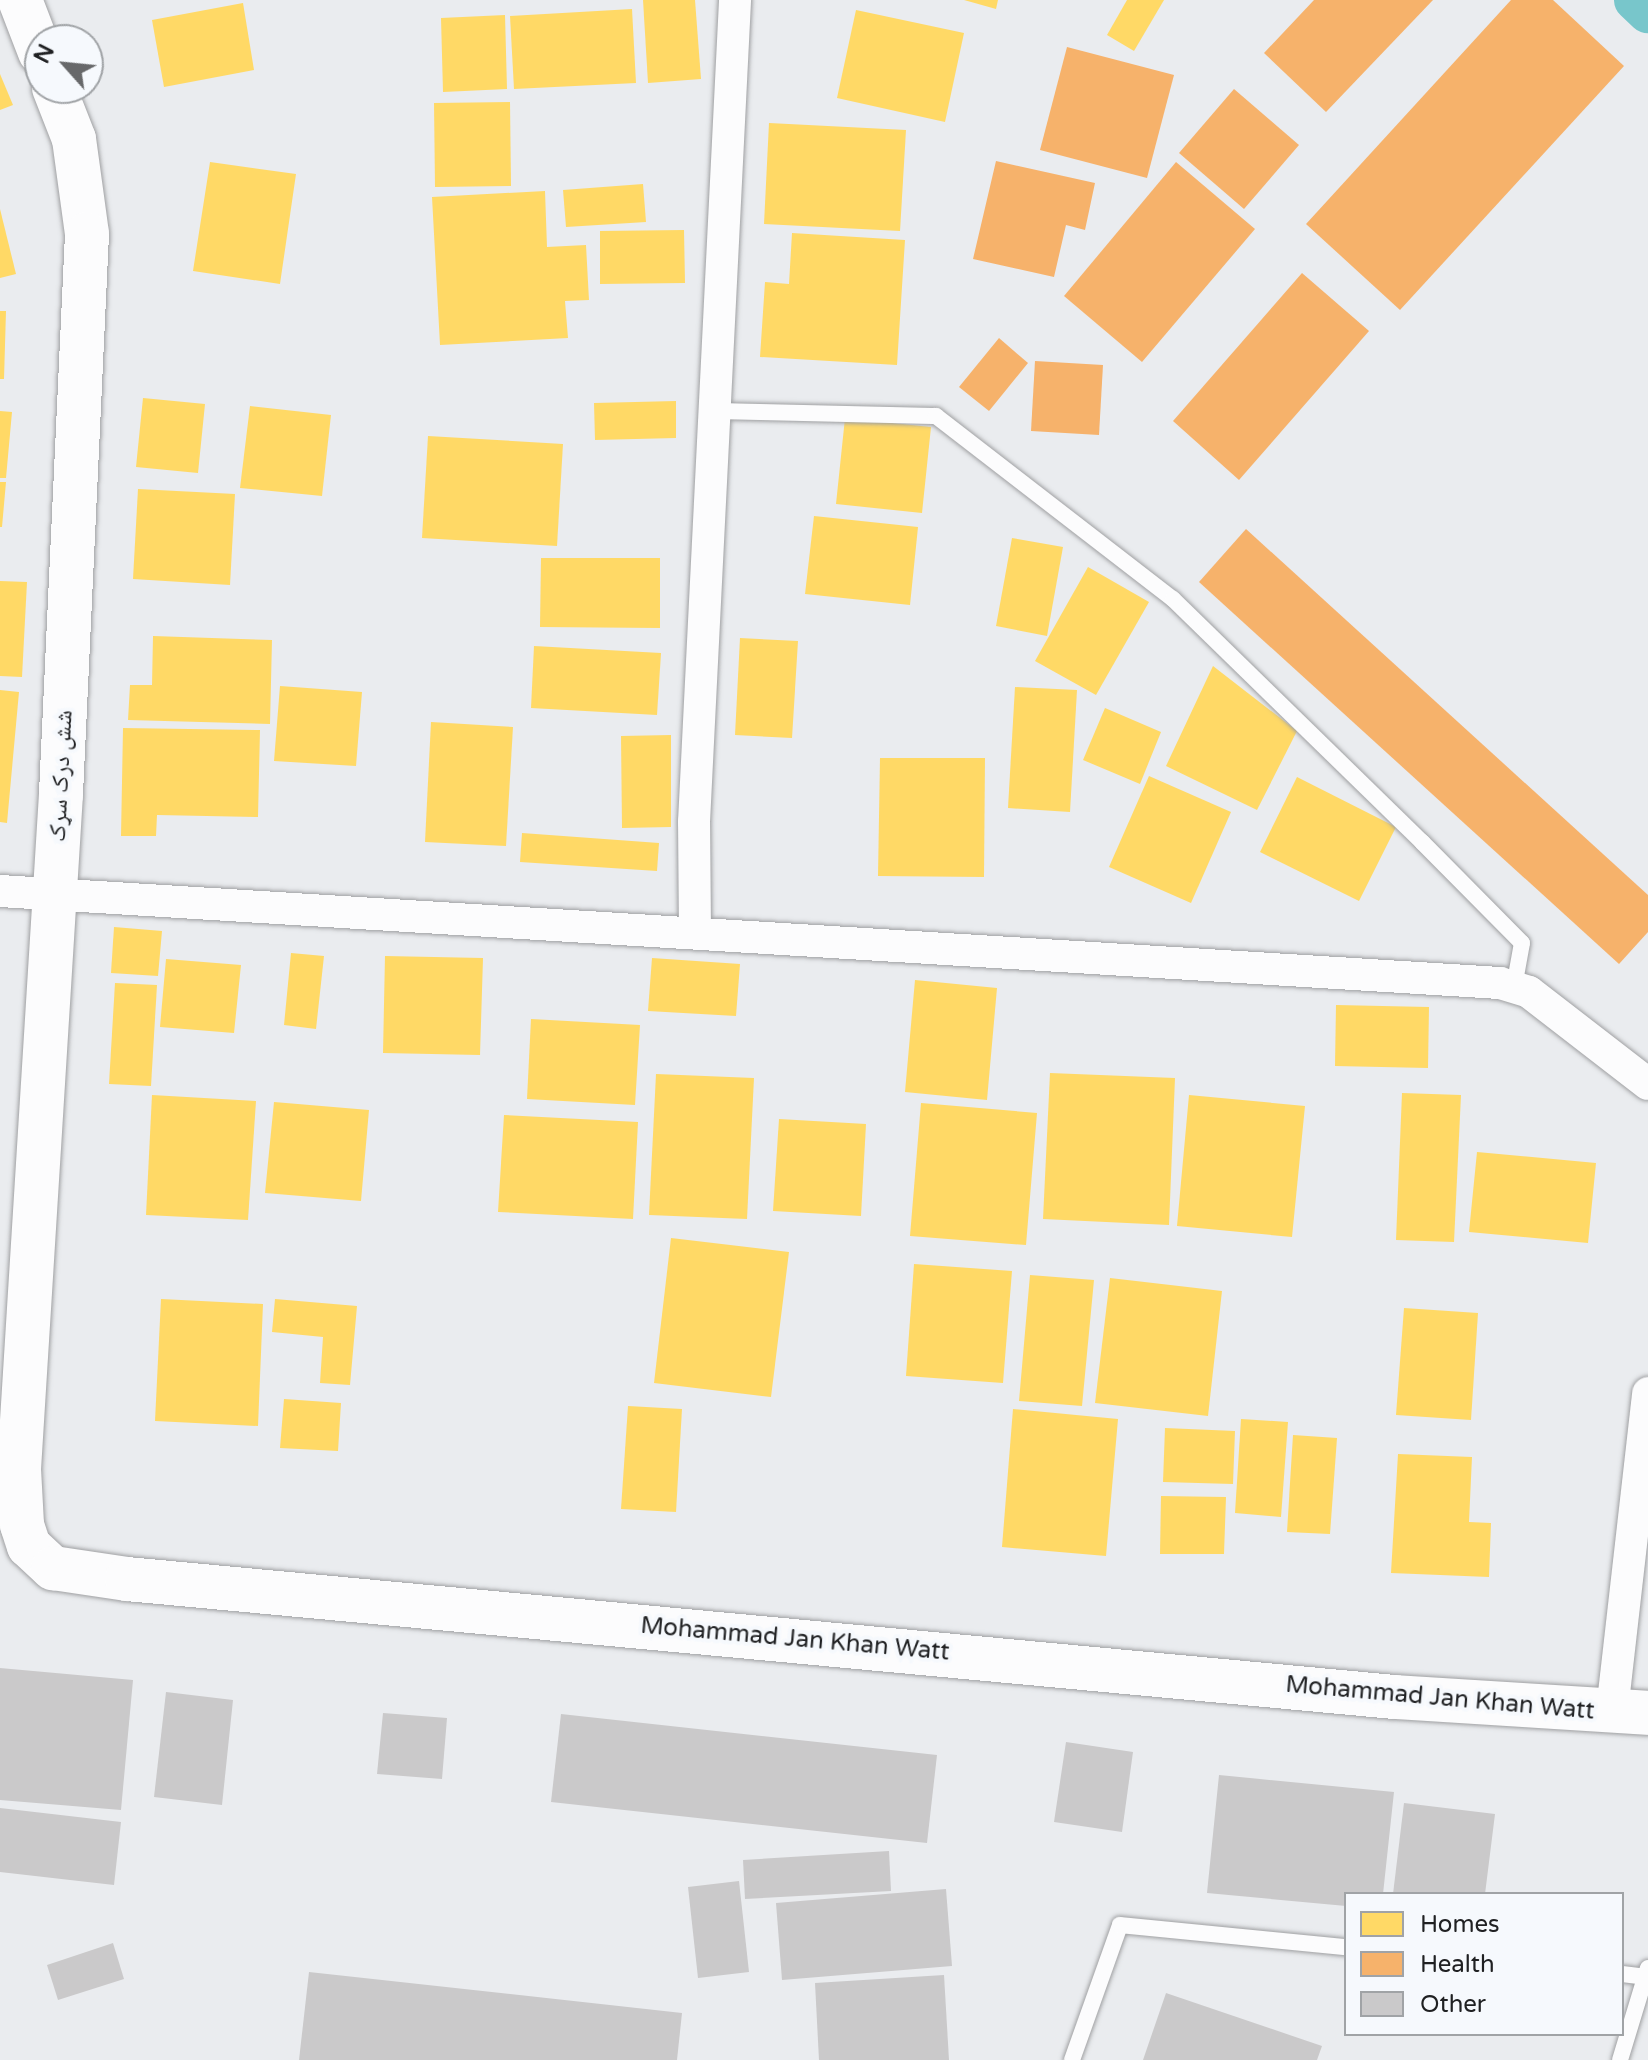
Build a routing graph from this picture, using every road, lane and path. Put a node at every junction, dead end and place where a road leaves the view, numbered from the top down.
1 (20, 0) edge
2 (735, 0) edge
3 (29, 24) edge
4 (60, 104) edge
5 (714, 411) junction
6 (0, 891) edge
7 (55, 894) junction
8 (695, 932) junction
9 (1514, 987) junction
10 (1648, 1084) edge
11 (1648, 1393) edge
12 (19, 1469) joint
13 (1630, 1712) edge
14 (1344, 1947) edge
15 (1647, 1972) edge
16 (1624, 1974) edge
17 (1072, 2060) edge
18 (1620, 2060) edge

1 - 3 main road
2 - 5 street
4 - 7 main road, شش درک سړک
5 - 8 street
5 - 9 lane
6 - 7 street
7 - 8 street
7 - 12 main road, شش درک سړک
8 - 9 street
9 - 10 street
11 - 13 street
12 - 13 main road, Mohammad Jan Khan Watt
14 - 17 lane
15 - 16 lane
15 - 18 lane

